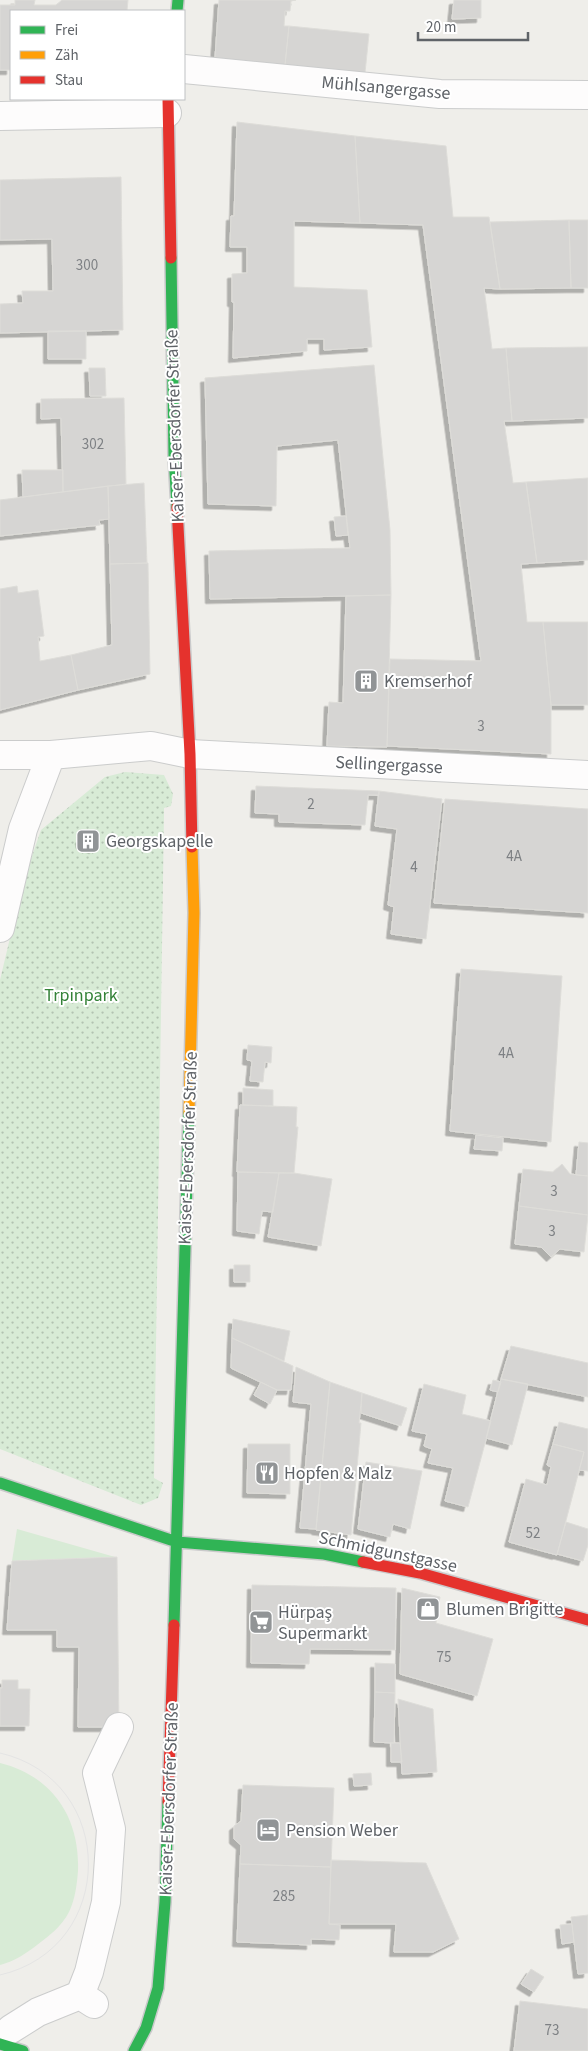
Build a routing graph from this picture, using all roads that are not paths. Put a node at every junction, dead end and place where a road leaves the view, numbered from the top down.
1 (185, 69) edge
2 (588, 95) edge
3 (168, 106) edge
4 (0, 116) edge
5 (190, 754) junction
6 (0, 755) edge
7 (51, 755) junction
8 (588, 775) edge
9 (0, 928) edge
10 (0, 1483) edge
11 (178, 1542) junction
12 (588, 1620) edge
13 (119, 1727) dead end
14 (11, 2041) edge
15 (134, 2051) edge

1 - 2 street, Mühlsangergasse
3 - 4 street
3 - 5 main road, Kaiser-Ebersdorfer Straße
5 - 7 street
5 - 8 street, Sellingergasse
5 - 11 main road, Kaiser-Ebersdorfer Straße
6 - 7 street
7 - 9 street
10 - 11 main road
11 - 12 main road, Schmidgunstgasse
11 - 15 main road, Kaiser-Ebersdorfer Straße
13 - 14 street

